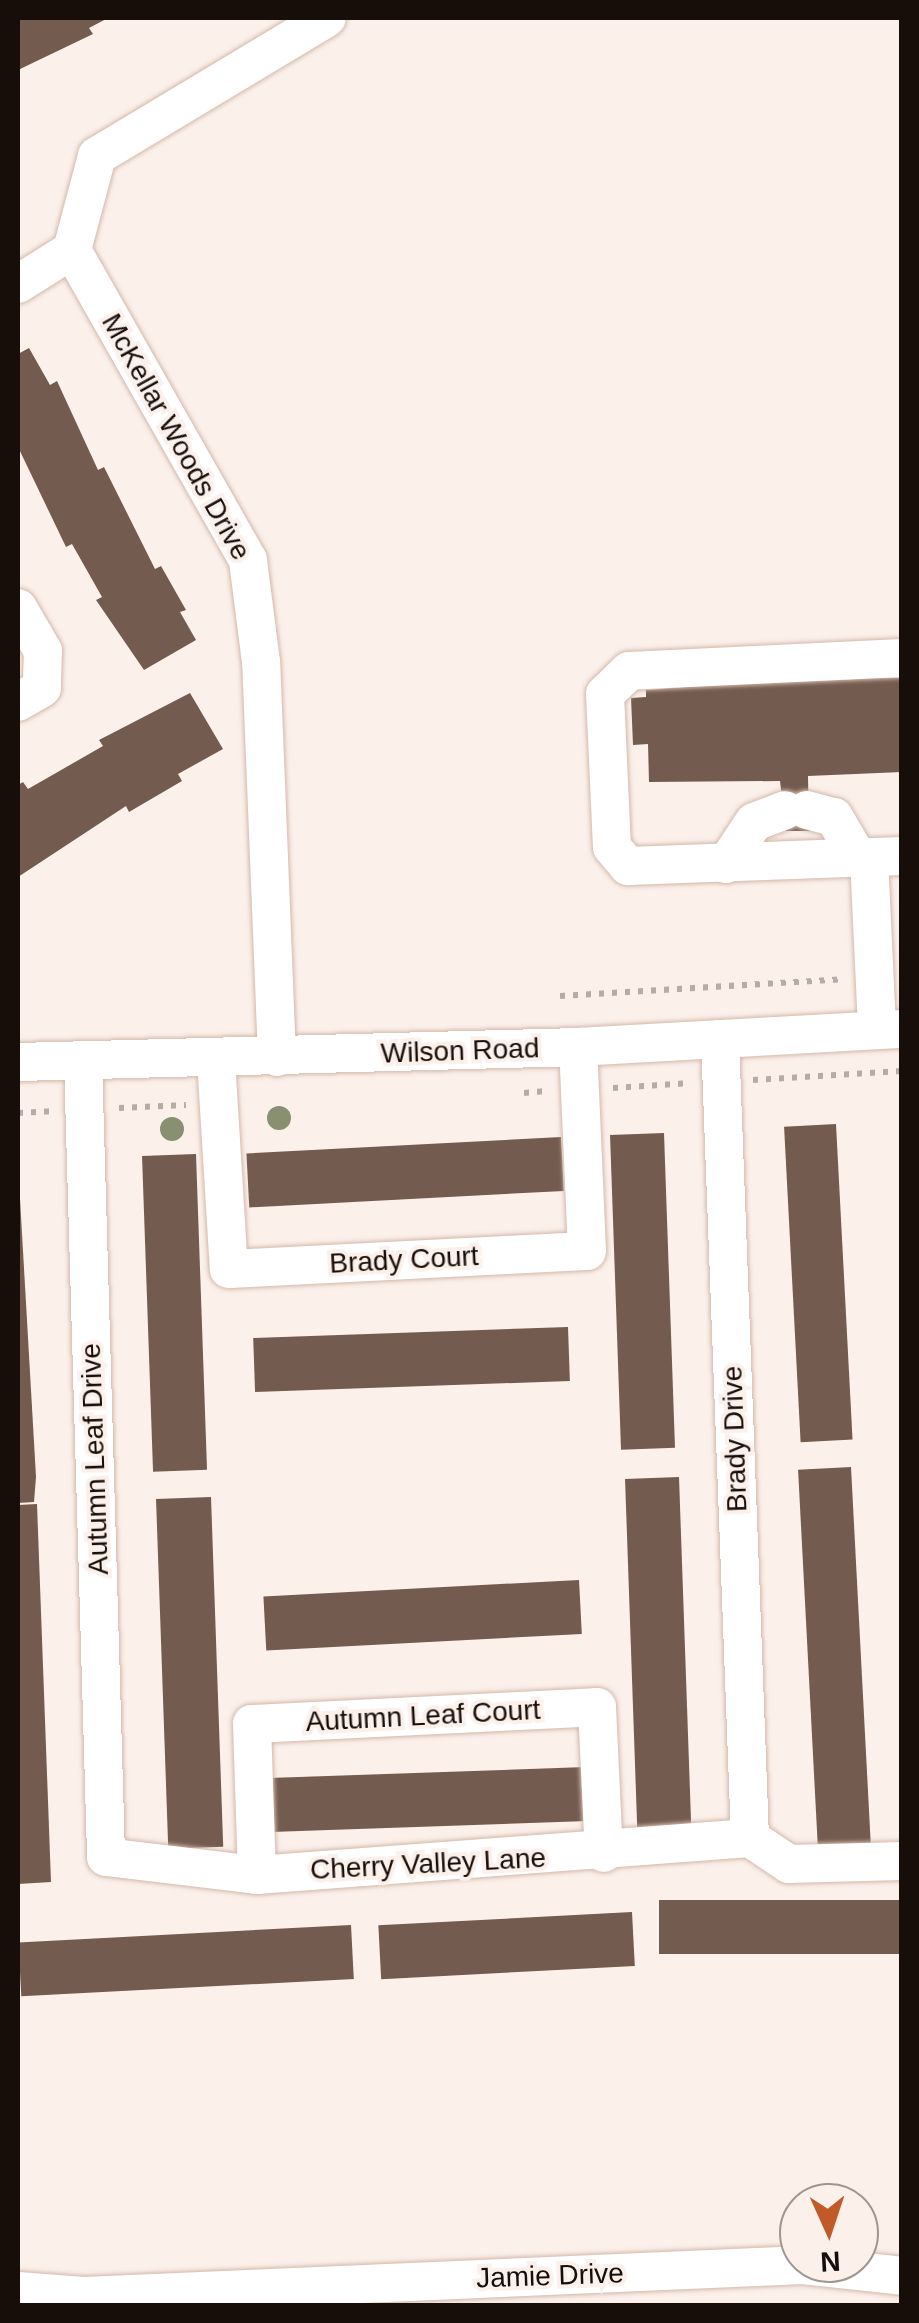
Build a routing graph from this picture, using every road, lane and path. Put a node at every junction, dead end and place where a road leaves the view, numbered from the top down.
1 (327, 18) edge
2 (72, 250) junction
3 (18, 284) edge
4 (18, 608) edge
5 (902, 658) edge
6 (18, 702) edge
7 (876, 857) edge
8 (726, 864) junction
9 (874, 977) junction
10 (560, 996) dead end
11 (889, 1029) edge
12 (720, 1039) junction
13 (578, 1047) junction
14 (277, 1057) junction
15 (216, 1060) junction
16 (84, 1061) junction
17 (18, 1062) edge
18 (218, 1104) junction
19 (84, 1110) junction
20 (18, 1113) edge
21 (750, 1838) junction
22 (604, 1854) junction
23 (106, 1857) joint
24 (902, 1862) edge
25 (256, 1874) junction
26 (902, 2276) edge
27 (18, 2290) edge
28 (183, 2298) edge

1 - 2 street
2 - 3 street
2 - 14 street, McKellar Woods Drive
4 - 6 street
5 - 8 street
7 - 8 street
7 - 8 street
7 - 9 street
9 - 10 path
9 - 11 street
11 - 12 street, Wilson Road
12 - 13 street, Wilson Road
12 - 21 street, Brady Drive
13 - 14 street, Wilson Road
13 - 18 street, Brady Court
14 - 15 street, Wilson Road
15 - 16 street, Wilson Road
15 - 18 street, Brady Court
16 - 17 street, Wilson Road
16 - 19 street, Autumn Leaf Drive
18 - 19 path
19 - 20 path
19 - 23 street, Autumn Leaf Drive
21 - 22 street, Cherry Valley Lane
21 - 24 street
22 - 25 street, Cherry Valley Lane
22 - 25 street, Autumn Leaf Court
23 - 25 street, Cherry Valley Lane
26 - 28 street, Jamie Drive
27 - 28 street, Jamie Drive

